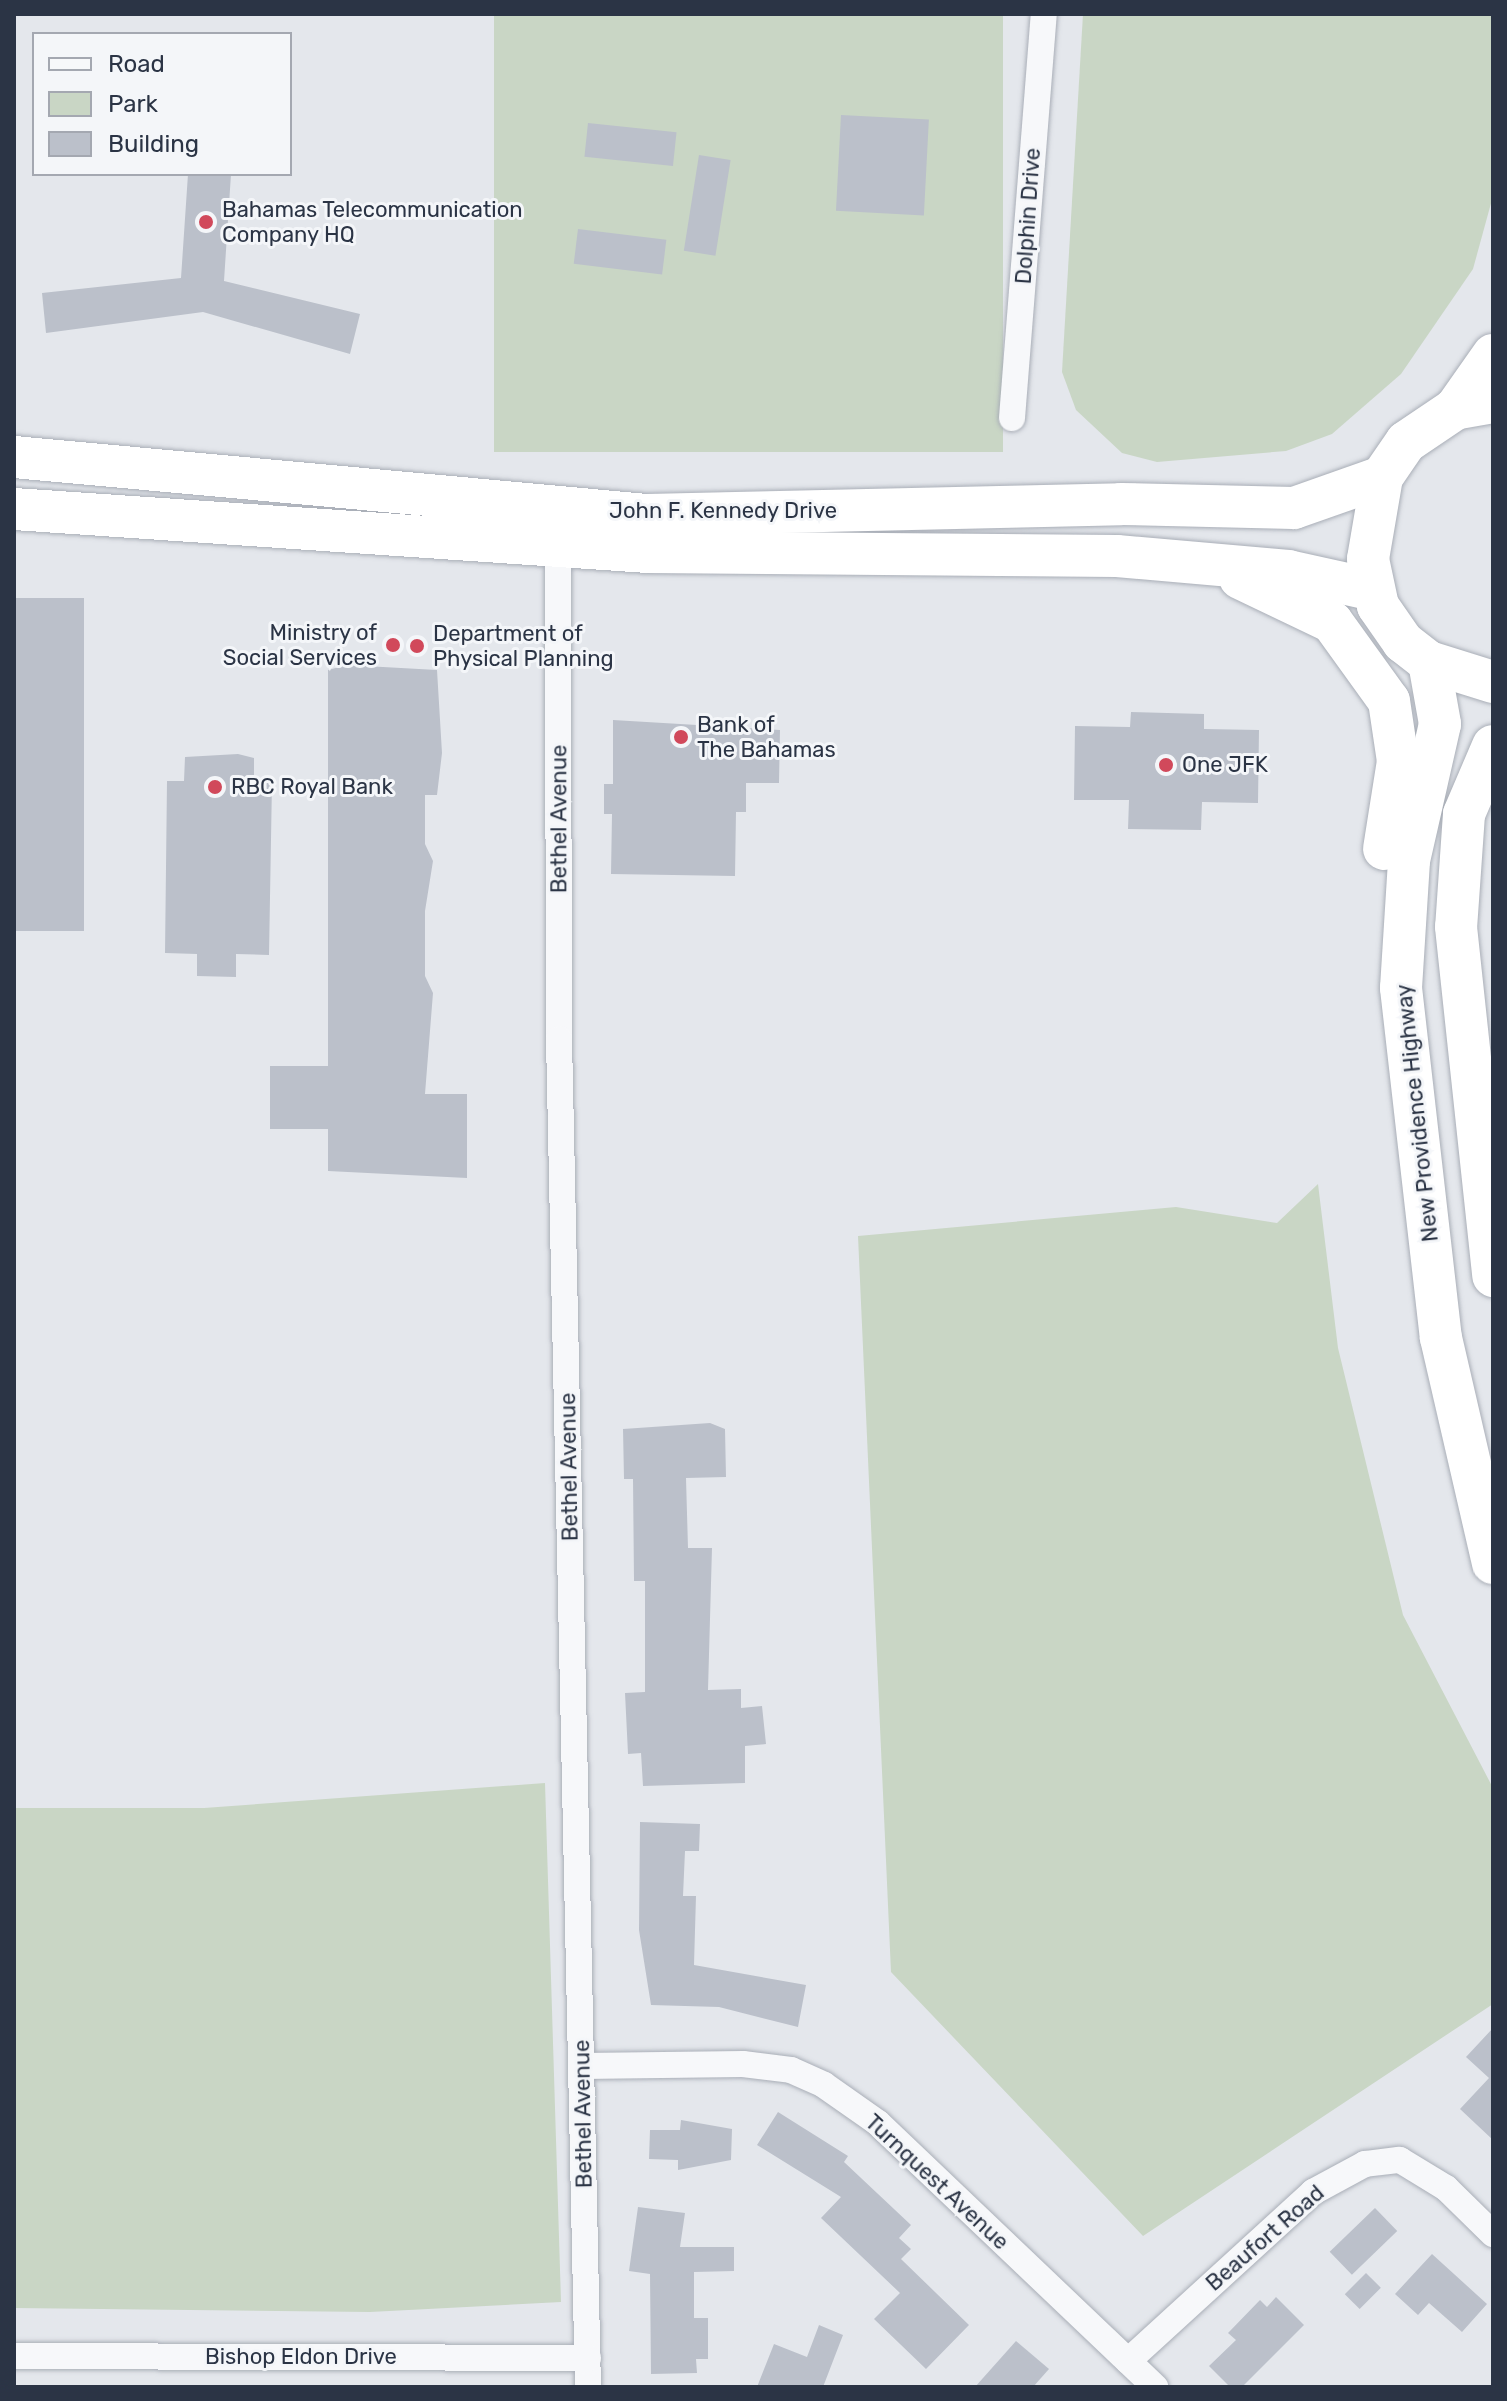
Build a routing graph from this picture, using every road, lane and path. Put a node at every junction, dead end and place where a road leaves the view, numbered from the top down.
1 (1044, 14) edge
2 (1493, 355) edge
3 (1474, 406) edge
4 (1012, 418) dead end
5 (14, 457) edge
6 (1382, 477) junction
7 (14, 509) edge
8 (558, 546) junction
9 (1200, 561) junction
10 (1374, 590) junction
11 (1429, 662) junction
12 (1493, 682) edge
13 (1493, 746) edge
14 (1401, 988) junction
15 (1493, 1276) edge
16 (1493, 1563) edge
17 (582, 2066) junction
18 (1493, 2234) edge
19 (14, 2356) edge
20 (588, 2358) junction
21 (1128, 2361) junction
22 (588, 2387) edge
23 (1155, 2387) edge

1 - 4 street, Dolphin Drive
2 - 3 highway
3 - 6 highway
5 - 6 highway, John F. Kennedy Drive
6 - 10 highway
7 - 8 highway, John F. Kennedy Drive
8 - 9 highway, John F. Kennedy Drive
8 - 17 street, Bethel Avenue
9 - 10 highway, John F. Kennedy Drive
9 - 14 highway
10 - 11 highway
11 - 12 highway
11 - 14 highway, New Providence Highway
13 - 15 highway
14 - 16 highway, New Providence Highway
17 - 20 street, Bethel Avenue
17 - 21 street, Turnquest Avenue
18 - 21 street, Beaufort Road
19 - 20 street, Bishop Eldon Drive
20 - 22 street, Bethel Avenue
21 - 23 street, Turnquest Avenue

